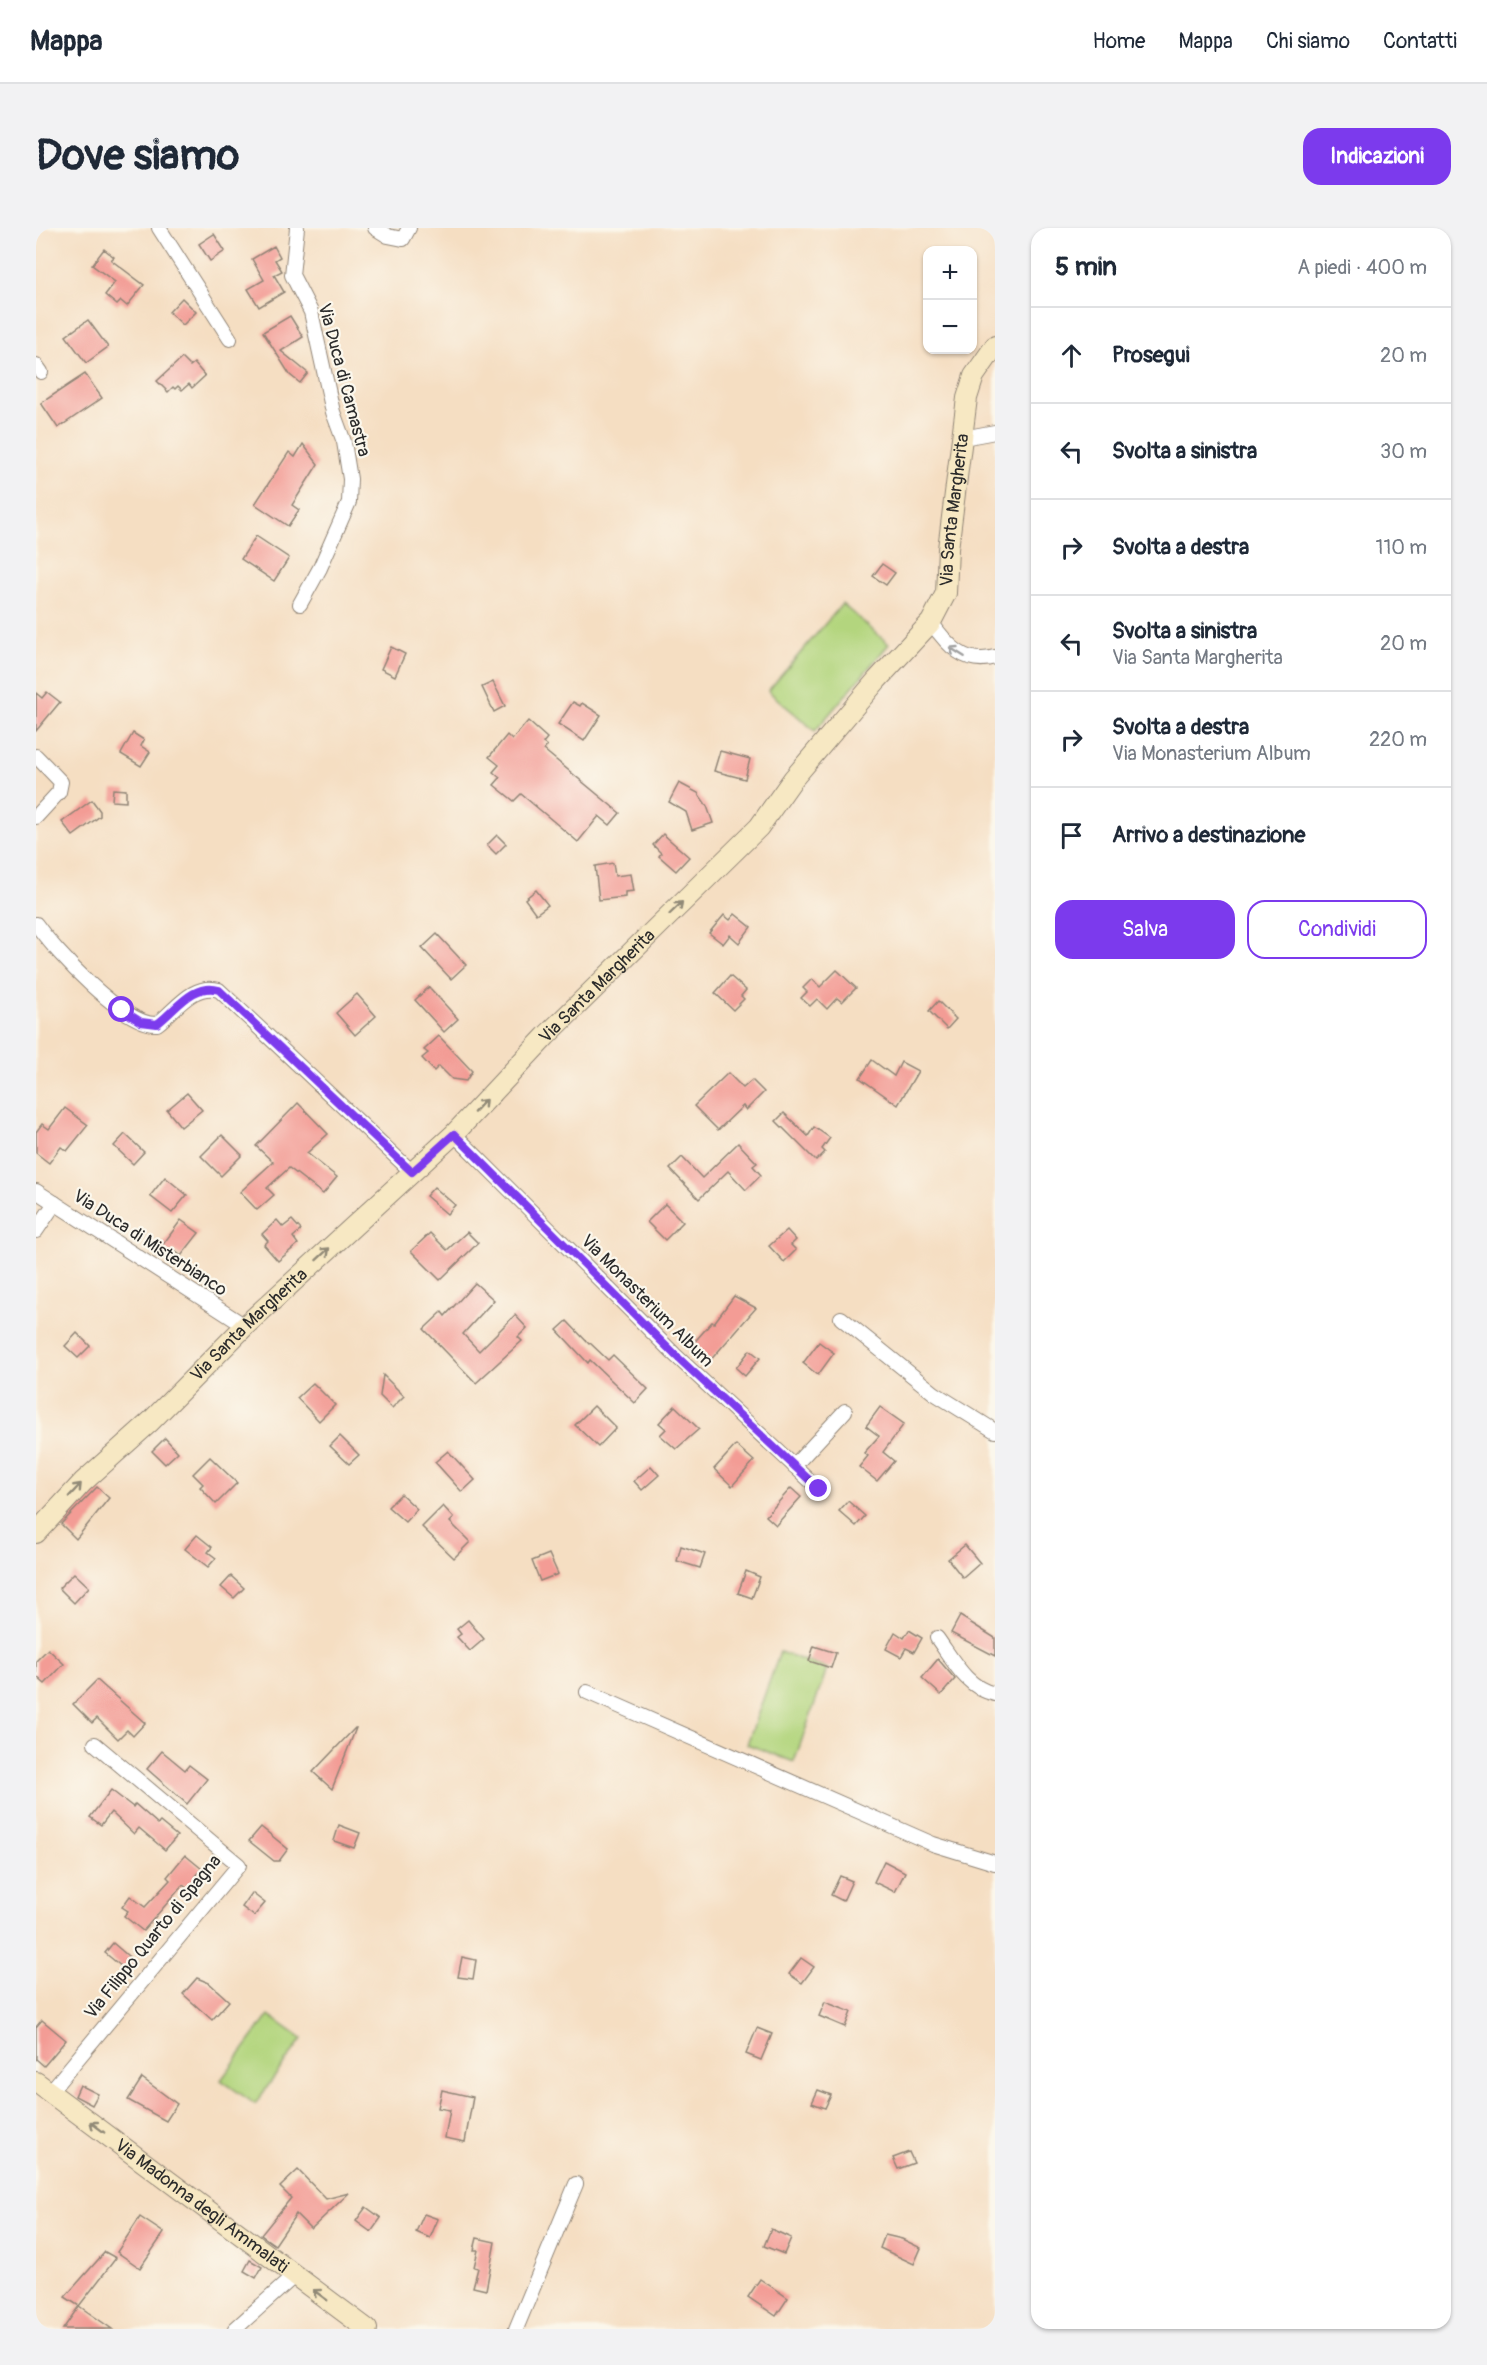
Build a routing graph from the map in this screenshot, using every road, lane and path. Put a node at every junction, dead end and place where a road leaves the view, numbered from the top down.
1 (159, 228) edge
2 (297, 228) edge
3 (375, 228) edge
4 (409, 228) edge
5 (230, 339) dead end
6 (995, 346) edge
7 (995, 432) edge
8 (963, 438) junction
9 (300, 604) dead end
10 (931, 622) junction
11 (995, 657) edge
12 (36, 756) edge
13 (36, 817) edge
14 (36, 924) edge
15 (454, 1134) junction
16 (412, 1172) junction
17 (36, 1191) edge
18 (55, 1203) junction
19 (36, 1231) edge
20 (841, 1318) dead end
21 (245, 1326) junction
22 (845, 1411) dead end
23 (995, 1431) edge
24 (795, 1466) junction
25 (819, 1489) dead end
26 (36, 1533) edge
27 (937, 1638) dead end
28 (587, 1692) dead end
29 (995, 1694) edge
30 (95, 1744) dead end
31 (995, 1863) edge
32 (43, 2087) edge
33 (576, 2184) dead end
34 (294, 2276) junction
35 (235, 2329) edge
36 (367, 2329) edge
37 (516, 2329) edge

1 - 5 street
2 - 9 street, Via Duca di Camastra
3 - 4 street
6 - 8 street, Via Santa Margherita
7 - 8 street
8 - 10 street, Via Santa Margherita
11 -> 10 street
15 -> 10 street, Via Santa Margherita
12 - 13 street
14 - 16 street
15 - 16 street, Via Santa Margherita
15 - 24 street, Via Monasterium Album
21 -> 16 street, Via Santa Margherita
17 - 18 street, Via Duca di Misterbianco
18 - 19 street
18 - 21 street, Via Duca di Misterbianco
20 - 23 street
26 -> 21 street, Via Santa Margherita
22 - 24 street
24 - 25 street, Via Monasterium Album
27 - 29 street
28 - 31 street
30 - 32 street, Via Filippo Quarto di Spagna
34 -> 32 street, Via Madonna degli Ammalati
33 - 37 street
34 - 35 street
36 -> 34 street, Via Madonna degli Ammalati

